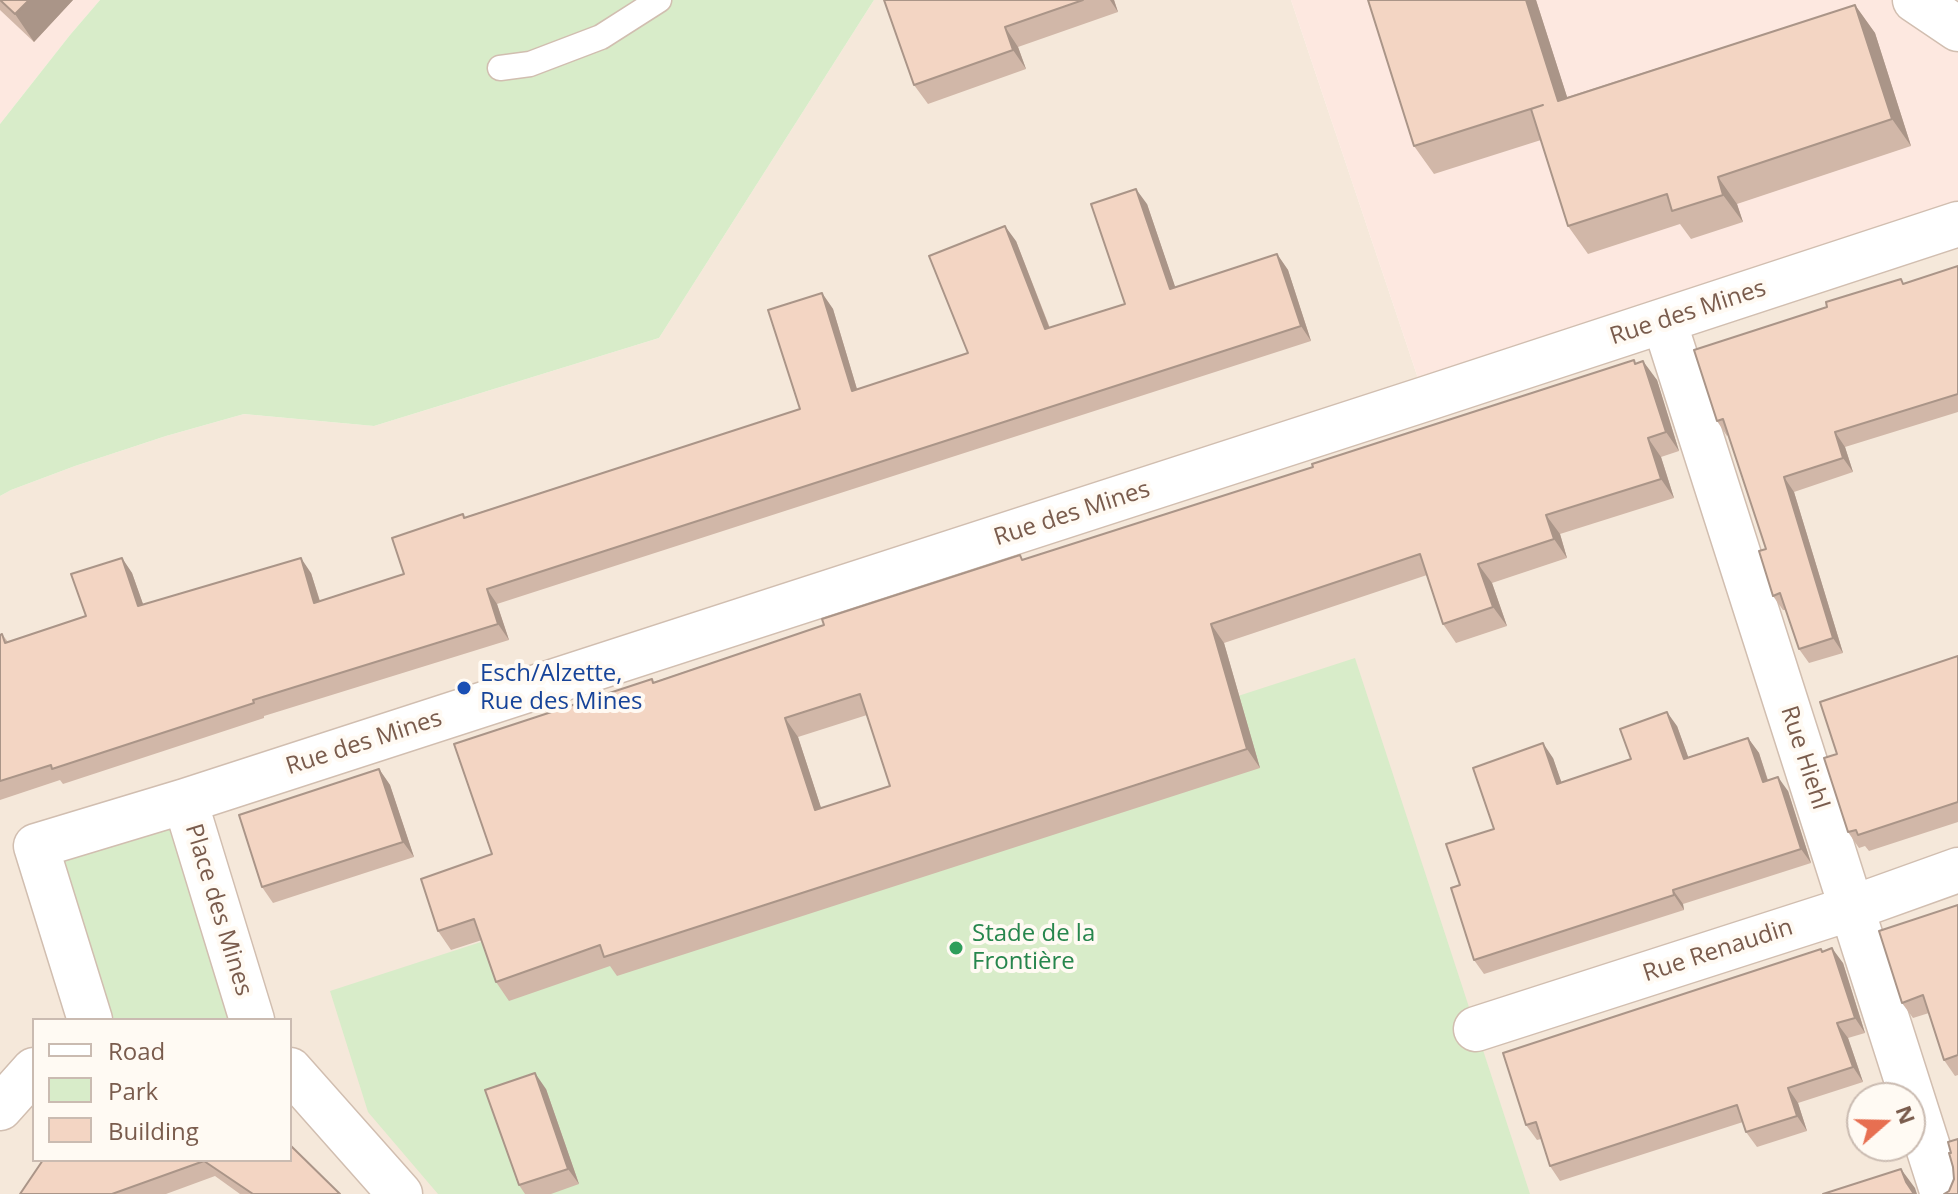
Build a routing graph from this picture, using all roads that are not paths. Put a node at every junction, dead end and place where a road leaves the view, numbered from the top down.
1 (659, 0) edge
2 (1915, 0) edge
3 (1958, 29) edge
4 (500, 68) dead end
5 (1958, 224) edge
6 (1664, 321) junction
7 (185, 801) junction
8 (1958, 870) edge
9 (1852, 908) junction
10 (86, 1017) edge
11 (251, 1018) edge
12 (1476, 1029) dead end
13 (32, 1072) edge
14 (292, 1072) edge
15 (0, 1108) edge
16 (400, 1194) edge
17 (1943, 1194) edge

1 - 4 lane
2 - 3 street
5 - 6 street, Rue des Mines
6 - 7 street, Rue des Mines
6 - 9 street, Rue Hiehl
7 - 10 street, Place des Mines
7 - 11 street, Place des Mines
8 - 9 street, Rue Renaudin
9 - 12 street, Rue Renaudin
9 - 17 street, Rue Hiehl
13 - 15 street
14 - 16 street

